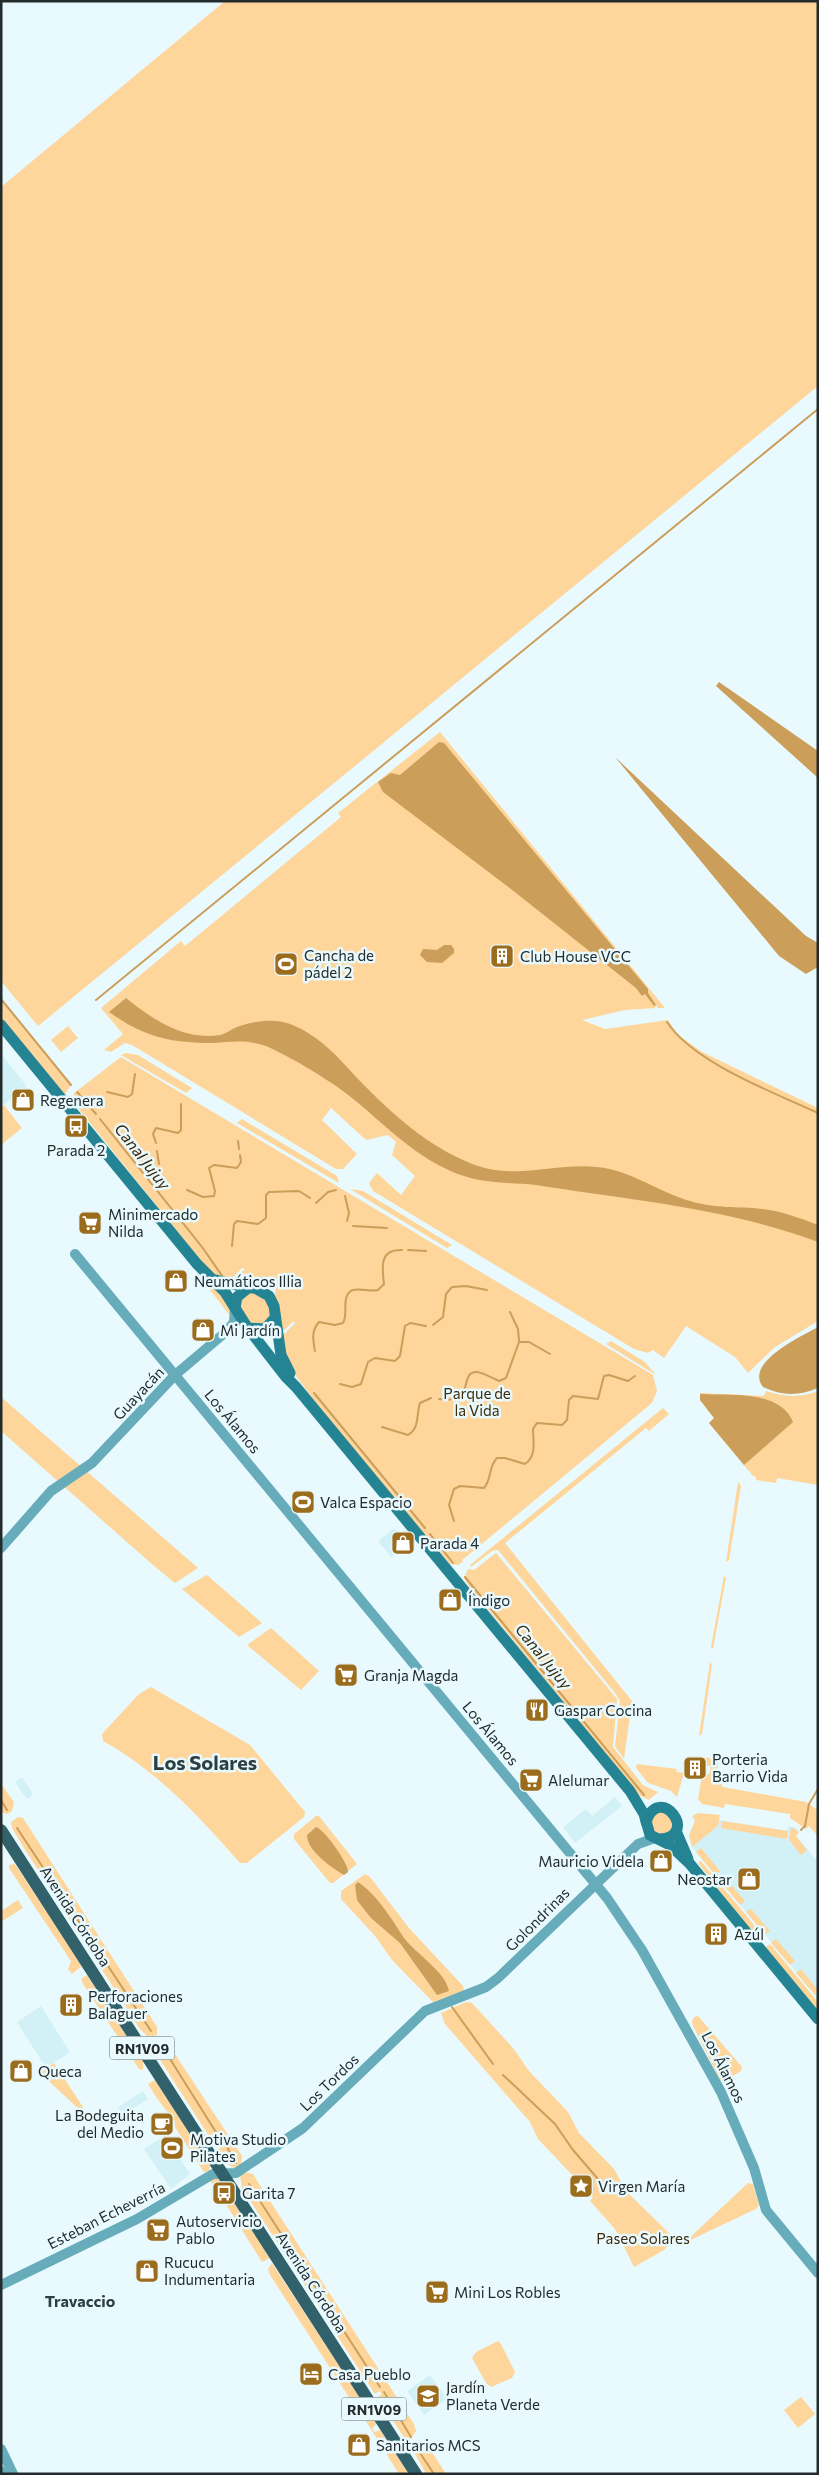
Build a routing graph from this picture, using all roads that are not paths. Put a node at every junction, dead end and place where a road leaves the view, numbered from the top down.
1 (1, 1025) edge
2 (75, 1254) dead end
3 (212, 1278) junction
4 (248, 1288) junction
5 (235, 1308) junction
6 (275, 1318) junction
7 (247, 1327) junction
8 (227, 1331) junction
9 (175, 1375) junction
10 (296, 1387) junction
11 (1, 1548) edge
12 (630, 1791) junction
13 (658, 1808) junction
14 (646, 1824) junction
15 (1, 1830) edge
16 (676, 1831) junction
17 (657, 1839) junction
18 (638, 1844) junction
19 (690, 1864) junction
20 (595, 1883) junction
21 (448, 2001) joint
22 (818, 2019) edge
23 (223, 2174) junction
24 (818, 2273) edge
25 (1, 2284) edge
26 (1, 2448) edge
27 (14, 2474) edge
28 (416, 2474) edge

1 - 3 main road
2 - 9 street, Los Álamos
3 - 4 main road
3 - 5 main road
4 - 5 main road
4 - 6 main road
5 - 7 main road
5 - 8 street, Guayacán
6 - 7 main road
6 - 10 main road
7 - 8 street, Guayacán
7 - 10 main road
8 - 9 street, Guayacán
9 - 11 street, Guayacán
9 - 20 street, Los Álamos
10 - 12 main road
12 - 13 main road
12 - 14 main road
13 - 14 main road
13 - 16 main road
14 - 17 main road
14 - 18 street, Golondrinas
15 - 23 main road, Avenida Córdoba / RN1V09
16 - 17 main road
16 - 19 main road
17 - 18 street, Golondrinas
17 - 19 main road
18 - 20 street, Golondrinas
19 - 22 main road
20 - 21 street, Golondrinas
20 - 24 street, Los Álamos
21 - 23 street, Los Tordos
23 - 25 street, Esteban Echeverría
23 - 28 main road, Avenida Córdoba / RN1V09
26 - 27 street

